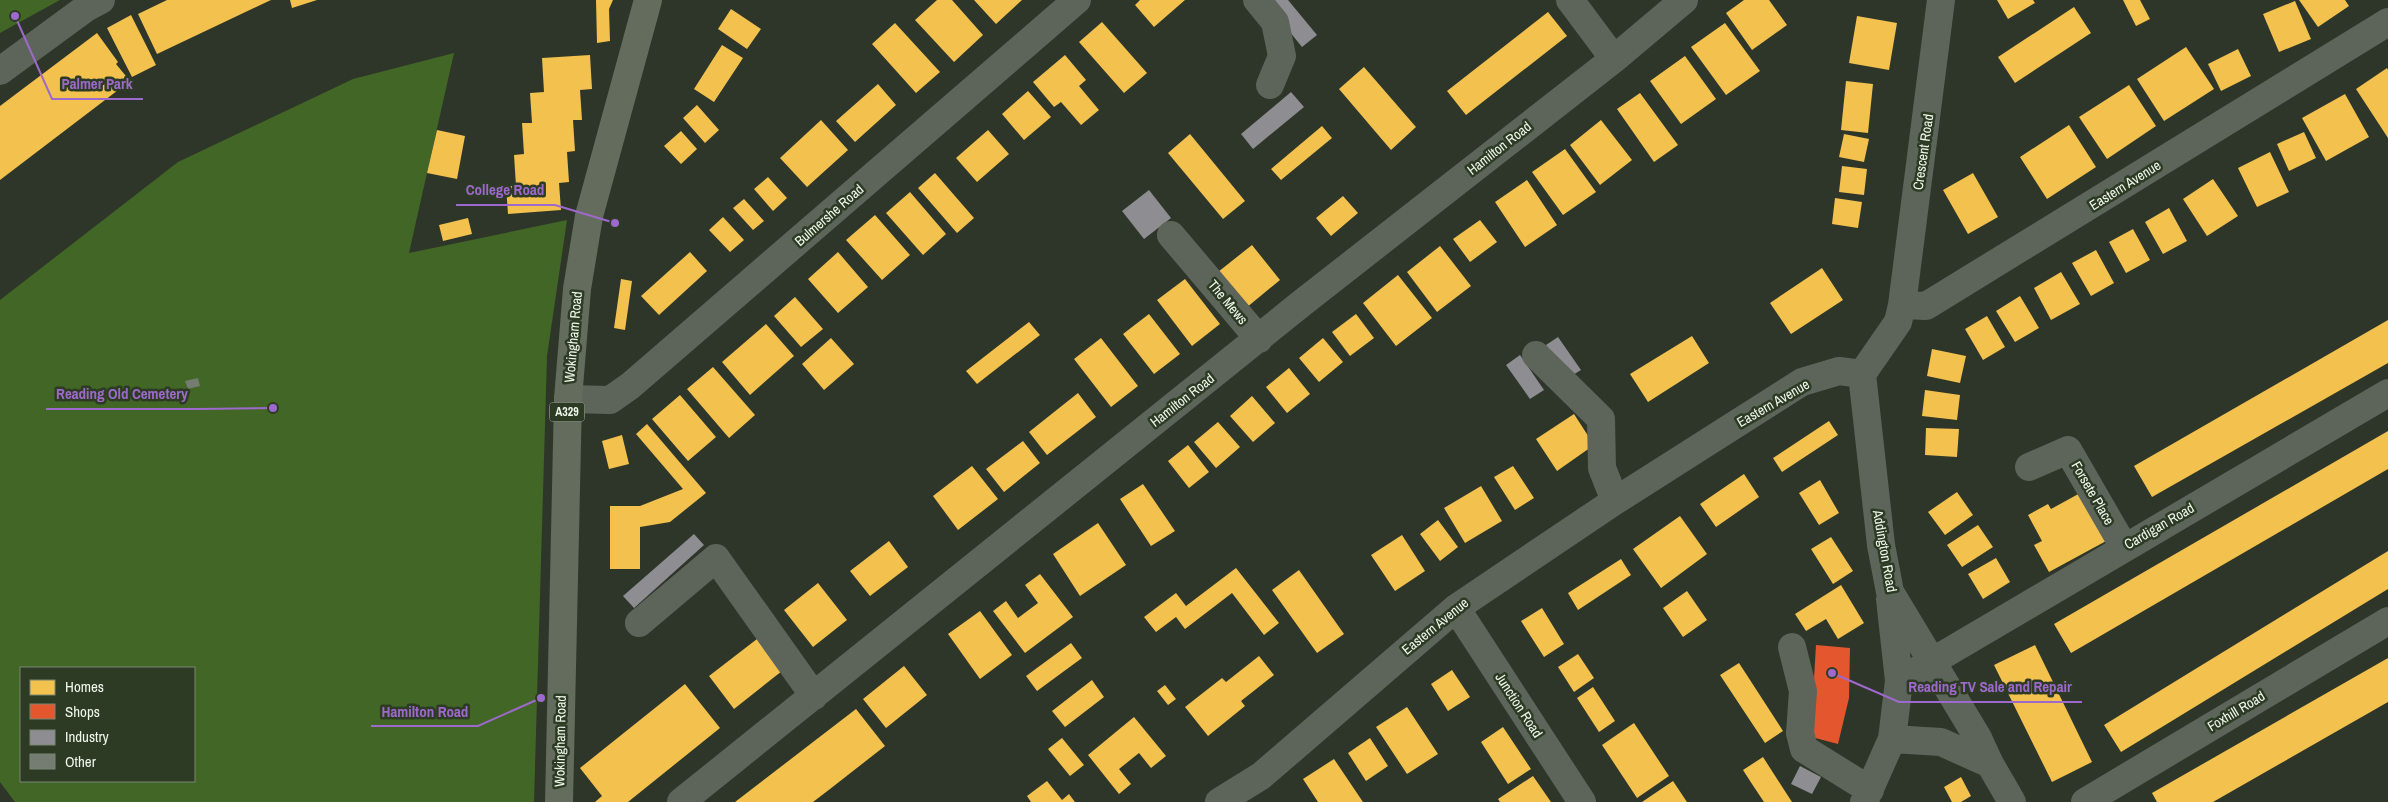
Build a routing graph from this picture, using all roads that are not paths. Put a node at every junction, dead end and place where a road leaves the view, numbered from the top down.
1 (101, 0) edge
2 (648, 0) edge
3 (1077, 0) edge
4 (1257, 0) edge
5 (1570, 0) edge
6 (1684, 0) edge
7 (1941, 0) edge
8 (2388, 22) edge
9 (1614, 59) junction
10 (0, 71) edge
11 (1270, 85) dead end
12 (1171, 235) dead end
13 (1902, 305) junction
14 (1259, 339) junction
15 (1536, 355) dead end
16 (1862, 374) junction
17 (2388, 393) edge
18 (568, 399) junction
19 (2029, 467) dead end
20 (1615, 501) junction
21 (2124, 547) junction
22 (1890, 592) junction
23 (1456, 608) junction
24 (2388, 621) edge
25 (639, 623) dead end
26 (1792, 646) dead end
27 (1932, 661) junction
28 (1899, 681) junction
29 (814, 696) junction
30 (1892, 740) junction
31 (1990, 764) junction
32 (1867, 796) edge
33 (559, 802) edge
34 (681, 802) edge
35 (1220, 802) edge
36 (1582, 802) edge
37 (2012, 802) edge
38 (2085, 802) edge

1 - 10 street
2 - 18 main road, Wokingham Road / A329
3 - 18 street, Bulmershe Road
4 - 11 street
5 - 9 street
6 - 9 street, Hamilton Road
7 - 13 street, Crescent Road
8 - 13 street, Eastern Avenue
9 - 14 street, Hamilton Road
12 - 14 street, The Mews
13 - 16 street
14 - 29 street, Hamilton Road
15 - 20 street
16 - 20 street, Eastern Avenue
16 - 22 street, Addington Road
17 - 21 street, Cardigan Road
18 - 33 main road, Wokingham Road / A329
19 - 21 street, Forsete Place
20 - 23 street, Eastern Avenue
21 - 27 street, Cardigan Road
22 - 27 street, Addington Road
22 - 28 street
23 - 35 street, Eastern Avenue
23 - 36 street, Junction Road
24 - 38 street, Foxhill Road
25 - 29 street
26 - 32 street
27 - 28 street, Cardigan Road
27 - 31 street, Addington Road
28 - 30 street
29 - 34 street, Hamilton Road
30 - 31 street
30 - 32 street
31 - 37 street, Addington Road

